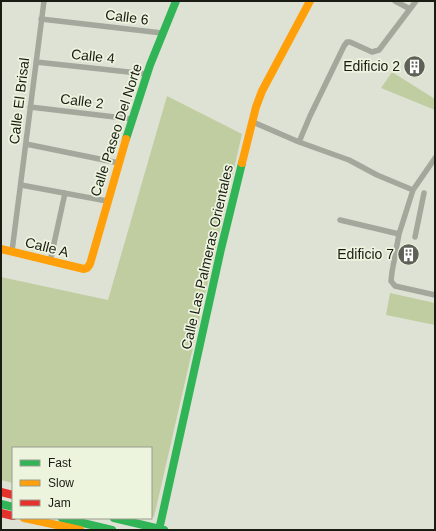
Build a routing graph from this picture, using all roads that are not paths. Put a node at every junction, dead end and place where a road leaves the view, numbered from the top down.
1 (44, 1) edge
2 (176, 1) edge
3 (310, 1) edge
4 (395, 1) edge
5 (416, 1) edge
6 (410, 9) junction
7 (41, 19) junction
8 (162, 33) junction
9 (36, 62) junction
10 (147, 74) junction
11 (30, 107) junction
12 (132, 119) junction
13 (253, 122) junction
14 (299, 142) junction
15 (26, 144) junction
16 (435, 158) edge
17 (119, 163) junction
18 (21, 185) junction
19 (413, 190) junction
20 (65, 192) junction
21 (424, 193) dead end
22 (107, 201) junction
23 (340, 220) dead end
24 (399, 234) junction
25 (415, 238) dead end
26 (1, 249) edge
27 (12, 251) junction
28 (50, 262) junction
29 (87, 268) joint
30 (435, 295) edge
31 (1, 492) edge
32 (12, 495) edge
33 (1, 504) edge
34 (12, 507) edge
35 (1, 513) edge
36 (12, 516) edge
37 (29, 519) edge
38 (66, 519) edge
39 (118, 519) edge
40 (80, 530) edge
41 (112, 530) edge
42 (161, 530) edge

1 - 7 street, Calle El Brisal
2 - 8 street, Calle Paseo Del Norte
3 - 13 street, Calle Las Palmeras Orientales
4 - 6 street
5 - 6 street
6 - 14 street
7 - 8 street, Calle 6
7 - 9 street, Calle El Brisal
8 - 10 street, Calle Paseo Del Norte
9 - 10 street, Calle 4
9 - 11 street, Calle El Brisal
10 - 12 street, Calle Paseo Del Norte
11 - 12 street, Calle 2
11 - 15 street, Calle El Brisal
12 - 17 street, Calle Paseo Del Norte
13 - 14 street
13 - 42 street, Calle Las Palmeras Orientales
14 - 19 street
15 - 17 street
15 - 18 street, Calle El Brisal
16 - 19 street
17 - 22 street, Calle Paseo Del Norte
18 - 20 street
18 - 27 street, Calle El Brisal
19 - 24 street
20 - 22 street
20 - 28 street
21 - 25 street
22 - 29 street, Calle Paseo Del Norte
23 - 24 street
24 - 30 street
26 - 27 street, Calle A
27 - 28 street, Calle A
28 - 29 street, Calle A
31 - 32 street
33 - 34 street
35 - 36 street
37 - 40 street
38 - 41 street
39 - 42 street

